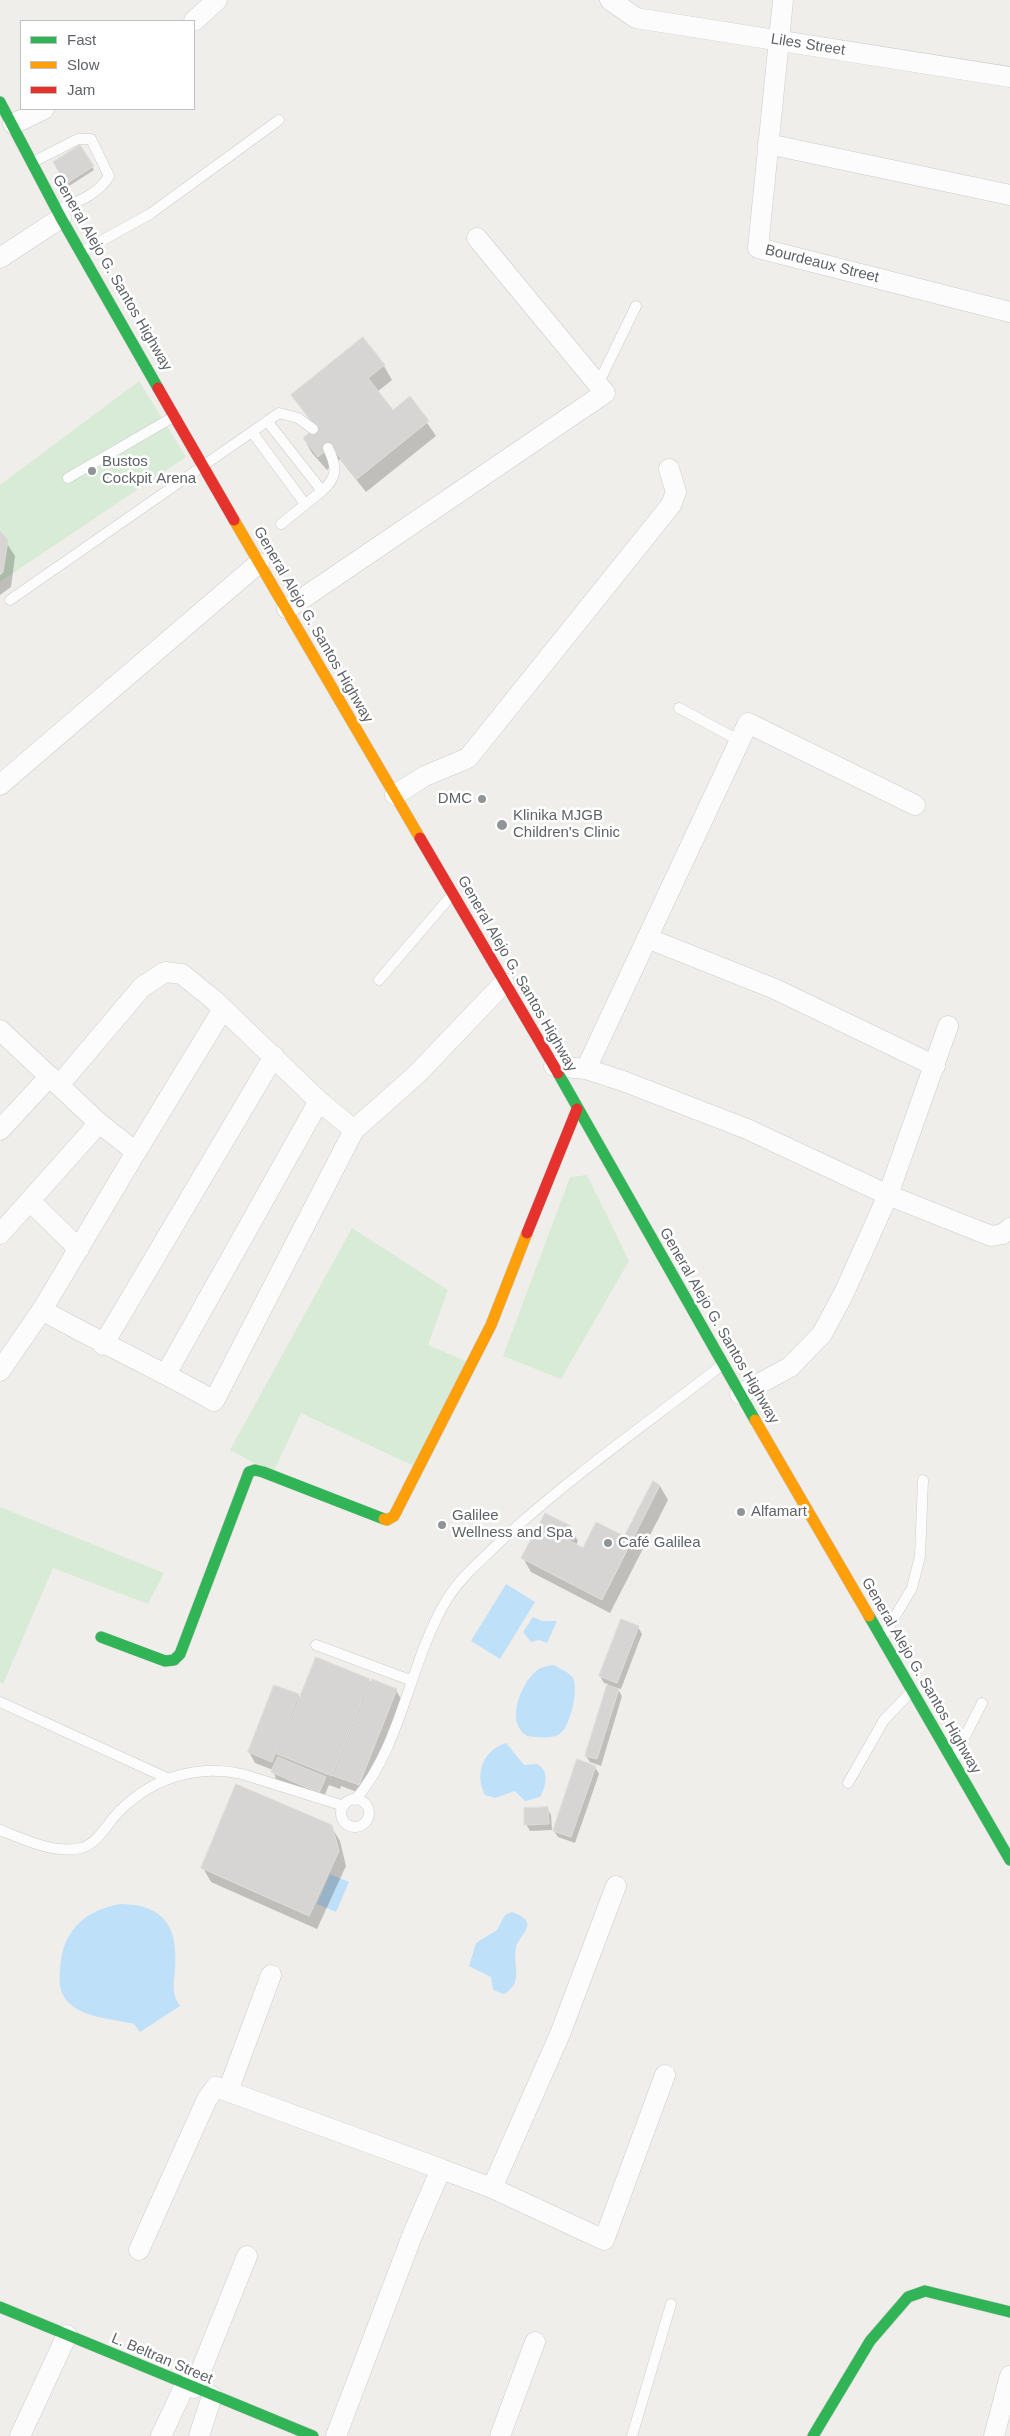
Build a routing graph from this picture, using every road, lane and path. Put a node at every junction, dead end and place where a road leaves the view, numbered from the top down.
1 (217, 0) edge
2 (610, 0) edge
3 (783, 0) edge
4 (195, 20) edge
5 (779, 40) junction
6 (1010, 77) edge
7 (0, 102) edge
8 (42, 110) edge
9 (279, 120) dead end
10 (13, 124) junction
11 (768, 144) junction
12 (32, 163) junction
13 (1010, 195) edge
14 (59, 214) junction
15 (477, 238) dead end
16 (80, 252) junction
17 (0, 258) edge
18 (636, 306) dead end
19 (1010, 312) edge
20 (598, 384) junction
21 (176, 415) junction
22 (267, 422) junction
23 (313, 429) dead end
24 (252, 432) junction
25 (328, 448) dead end
26 (204, 466) junction
27 (669, 469) dead end
28 (68, 478) dead end
29 (322, 491) junction
30 (305, 504) junction
31 (280, 524) dead end
32 (259, 563) junction
33 (10, 600) dead end
34 (287, 609) junction
35 (679, 708) dead end
36 (740, 741) junction
37 (0, 785) edge
38 (394, 795) junction
39 (914, 805) dead end
40 (452, 894) junction
41 (647, 938) junction
42 (379, 980) dead end
43 (504, 983) junction
44 (223, 1009) junction
45 (948, 1026) dead end
46 (0, 1030) edge
47 (274, 1056) junction
48 (554, 1066) junction
49 (935, 1066) junction
50 (586, 1068) junction
51 (55, 1080) junction
52 (319, 1101) junction
53 (577, 1110) junction
54 (99, 1123) junction
55 (0, 1130) edge
56 (354, 1130) junction
57 (136, 1152) junction
58 (888, 1196) junction
59 (30, 1201) junction
60 (1010, 1228) edge
61 (0, 1234) edge
62 (79, 1249) junction
63 (42, 1310) junction
64 (103, 1345) junction
65 (723, 1364) junction
66 (0, 1371) edge
67 (166, 1374) junction
68 (740, 1394) junction
69 (923, 1480) dead end
70 (101, 1637) dead end
71 (883, 1638) junction
72 (316, 1645) dead end
73 (410, 1680) junction
74 (912, 1691) junction
75 (0, 1702) edge
76 (982, 1703) dead end
77 (953, 1761) junction
78 (167, 1778) junction
79 (848, 1783) dead end
80 (355, 1800) junction
81 (344, 1806) junction
82 (0, 1830) edge
83 (1010, 1860) edge
84 (616, 1886) dead end
85 (271, 1976) dead end
86 (665, 2075) dead end
87 (228, 2091) junction
88 (441, 2169) junction
89 (492, 2188) junction
90 (139, 2250) dead end
91 (247, 2256) dead end
92 (671, 2304) dead end
93 (0, 2307) edge
94 (1010, 2312) edge
95 (67, 2335) junction
96 (535, 2342) dead end
97 (1010, 2376) edge
98 (197, 2390) junction
99 (302, 2434) edge
100 (20, 2436) edge
101 (161, 2436) edge
102 (199, 2436) edge
103 (336, 2436) edge
104 (500, 2436) edge
105 (632, 2436) edge
106 (813, 2436) edge
107 (994, 2436) edge

1 - 4 street
2 - 5 street, Liles Street
3 - 5 street, Bourdeaux Street
5 - 6 street, Liles Street
5 - 11 street, Bourdeaux Street
7 - 10 main road, General Alejo G. Santos Highway
8 - 10 street
9 - 16 lane
10 - 12 main road, General Alejo G. Santos Highway
11 - 13 street
11 - 19 street, Bourdeaux Street
12 - 14 main road, General Alejo G. Santos Highway
12 - 14 lane
14 - 16 main road, General Alejo G. Santos Highway
14 - 17 street
15 - 20 street
16 - 21 main road, General Alejo G. Santos Highway
18 - 20 lane
20 - 34 street
21 - 26 main road, General Alejo G. Santos Highway
21 - 28 lane
22 - 23 lane
22 - 24 lane
22 - 29 lane
24 - 26 lane
24 - 30 lane
25 - 29 lane
26 - 32 main road, General Alejo G. Santos Highway
26 - 33 lane
27 - 38 street
29 - 30 lane
30 - 31 lane
32 - 34 main road, General Alejo G. Santos Highway
32 - 37 street
34 - 38 main road, General Alejo G. Santos Highway
35 - 36 lane
36 - 39 street
36 - 41 street
38 - 40 main road, General Alejo G. Santos Highway
40 - 42 lane
40 - 43 main road, General Alejo G. Santos Highway
41 - 49 street
41 - 50 street
43 - 48 main road, General Alejo G. Santos Highway
43 - 56 street
44 - 47 street
44 - 51 street
44 - 57 street
45 - 49 street
46 - 51 street
47 - 52 street
47 - 64 street
48 - 50 street
48 - 53 main road, General Alejo G. Santos Highway
49 - 58 street
50 - 58 street
51 - 54 street
51 - 55 street
52 - 56 street
52 - 67 street
53 - 65 main road, General Alejo G. Santos Highway
53 - 70 main road
54 - 57 street
54 - 59 street
56 - 67 street
57 - 62 street
58 - 60 street
58 - 68 street
59 - 61 street
59 - 62 street
62 - 63 street
63 - 64 street
63 - 66 street
64 - 67 street
65 - 68 main road, General Alejo G. Santos Highway
65 - 73 lane
68 - 71 main road, General Alejo G. Santos Highway
69 - 71 lane
71 - 74 main road, General Alejo G. Santos Highway
72 - 73 lane
73 - 80 lane
74 - 77 main road, General Alejo G. Santos Highway
74 - 79 lane
75 - 78 lane
76 - 77 lane
77 - 83 main road, General Alejo G. Santos Highway
78 - 81 lane
78 - 82 lane
80 - 81 lane
80 - 81 lane
84 - 89 street
85 - 87 street
86 - 89 street
87 - 88 street
87 - 90 street
88 - 89 street
88 - 103 street
91 - 98 street
92 - 105 lane
93 - 95 main road, L. Beltran Street
94 - 106 main road
95 - 98 main road, L. Beltran Street
95 - 100 street
96 - 104 street
97 - 107 street
98 - 99 main road, L. Beltran Street
98 - 101 street
98 - 102 street

